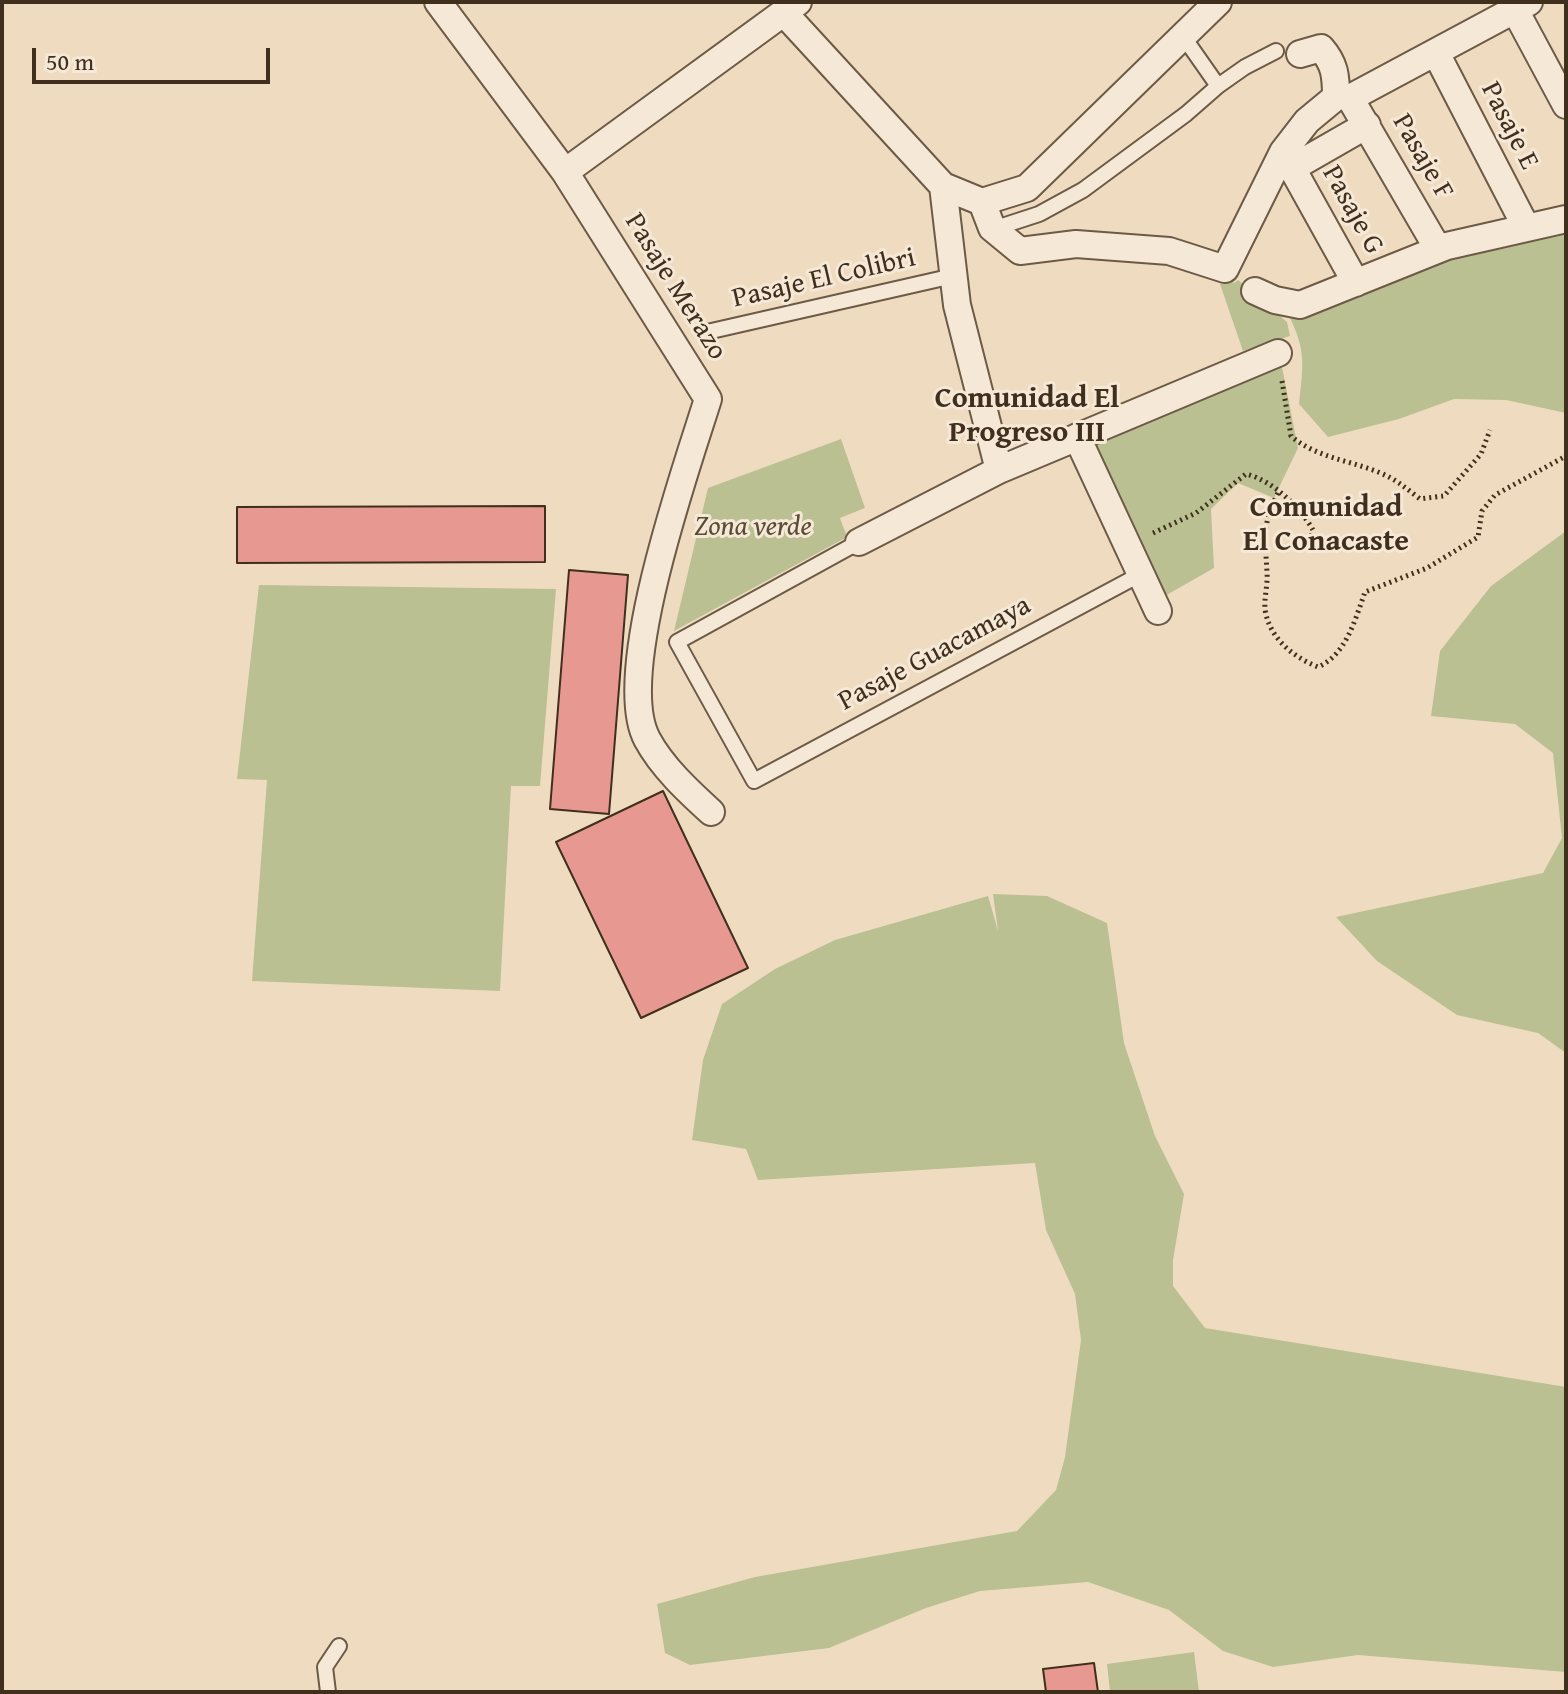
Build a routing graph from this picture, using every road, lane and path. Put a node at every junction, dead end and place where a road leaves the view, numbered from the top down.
1 (438, 2) edge
2 (1218, 2) edge
3 (1522, 6) edge
4 (791, 8) edge
5 (1183, 36) junction
6 (1288, 53) joint
7 (1436, 53) junction
8 (1218, 86) junction
9 (1566, 105) edge
10 (1367, 125) junction
11 (565, 172) junction
12 (943, 186) junction
13 (982, 202) junction
14 (1566, 219) edge
15 (1526, 227) junction
16 (993, 229) junction
17 (1438, 249) junction
18 (953, 276) junction
19 (1356, 283) junction
20 (1255, 291) dead end
21 (707, 332) dead end
22 (1280, 365) joint
23 (1490, 430) dead end
24 (1077, 437) junction
25 (1566, 456) edge
26 (999, 470) junction
27 (1278, 493) junction
28 (859, 542) joint
29 (1127, 546) junction
30 (1308, 549) dead end
31 (1141, 574) junction
32 (1158, 611) dead end
33 (711, 812) dead end
34 (339, 1646) dead end
35 (328, 1692) edge

1 - 11 street, Pasaje Merazo
2 - 5 street
3 - 7 street
3 - 9 street
4 - 11 street
4 - 12 street
5 - 8 lane
5 - 13 street
6 - 8 lane
6 - 16 street
7 - 10 street, Pasaje F
7 - 15 street, Pasaje E
8 - 16 lane
10 - 17 street, Pasaje F
10 - 19 street, Pasaje G
11 - 33 street, Pasaje Merazo
12 - 13 street
12 - 18 street
13 - 16 street
14 - 15 street
15 - 17 street
17 - 19 street
18 - 21 lane, Pasaje El Colibri
18 - 26 street
19 - 20 street
22 - 23 path
22 - 24 street
24 - 26 street
24 - 29 street
25 - 27 path
26 - 28 street
27 - 29 path
27 - 30 path
28 - 31 lane, Pasaje Guacamaya
29 - 31 street
31 - 32 street
34 - 35 lane

